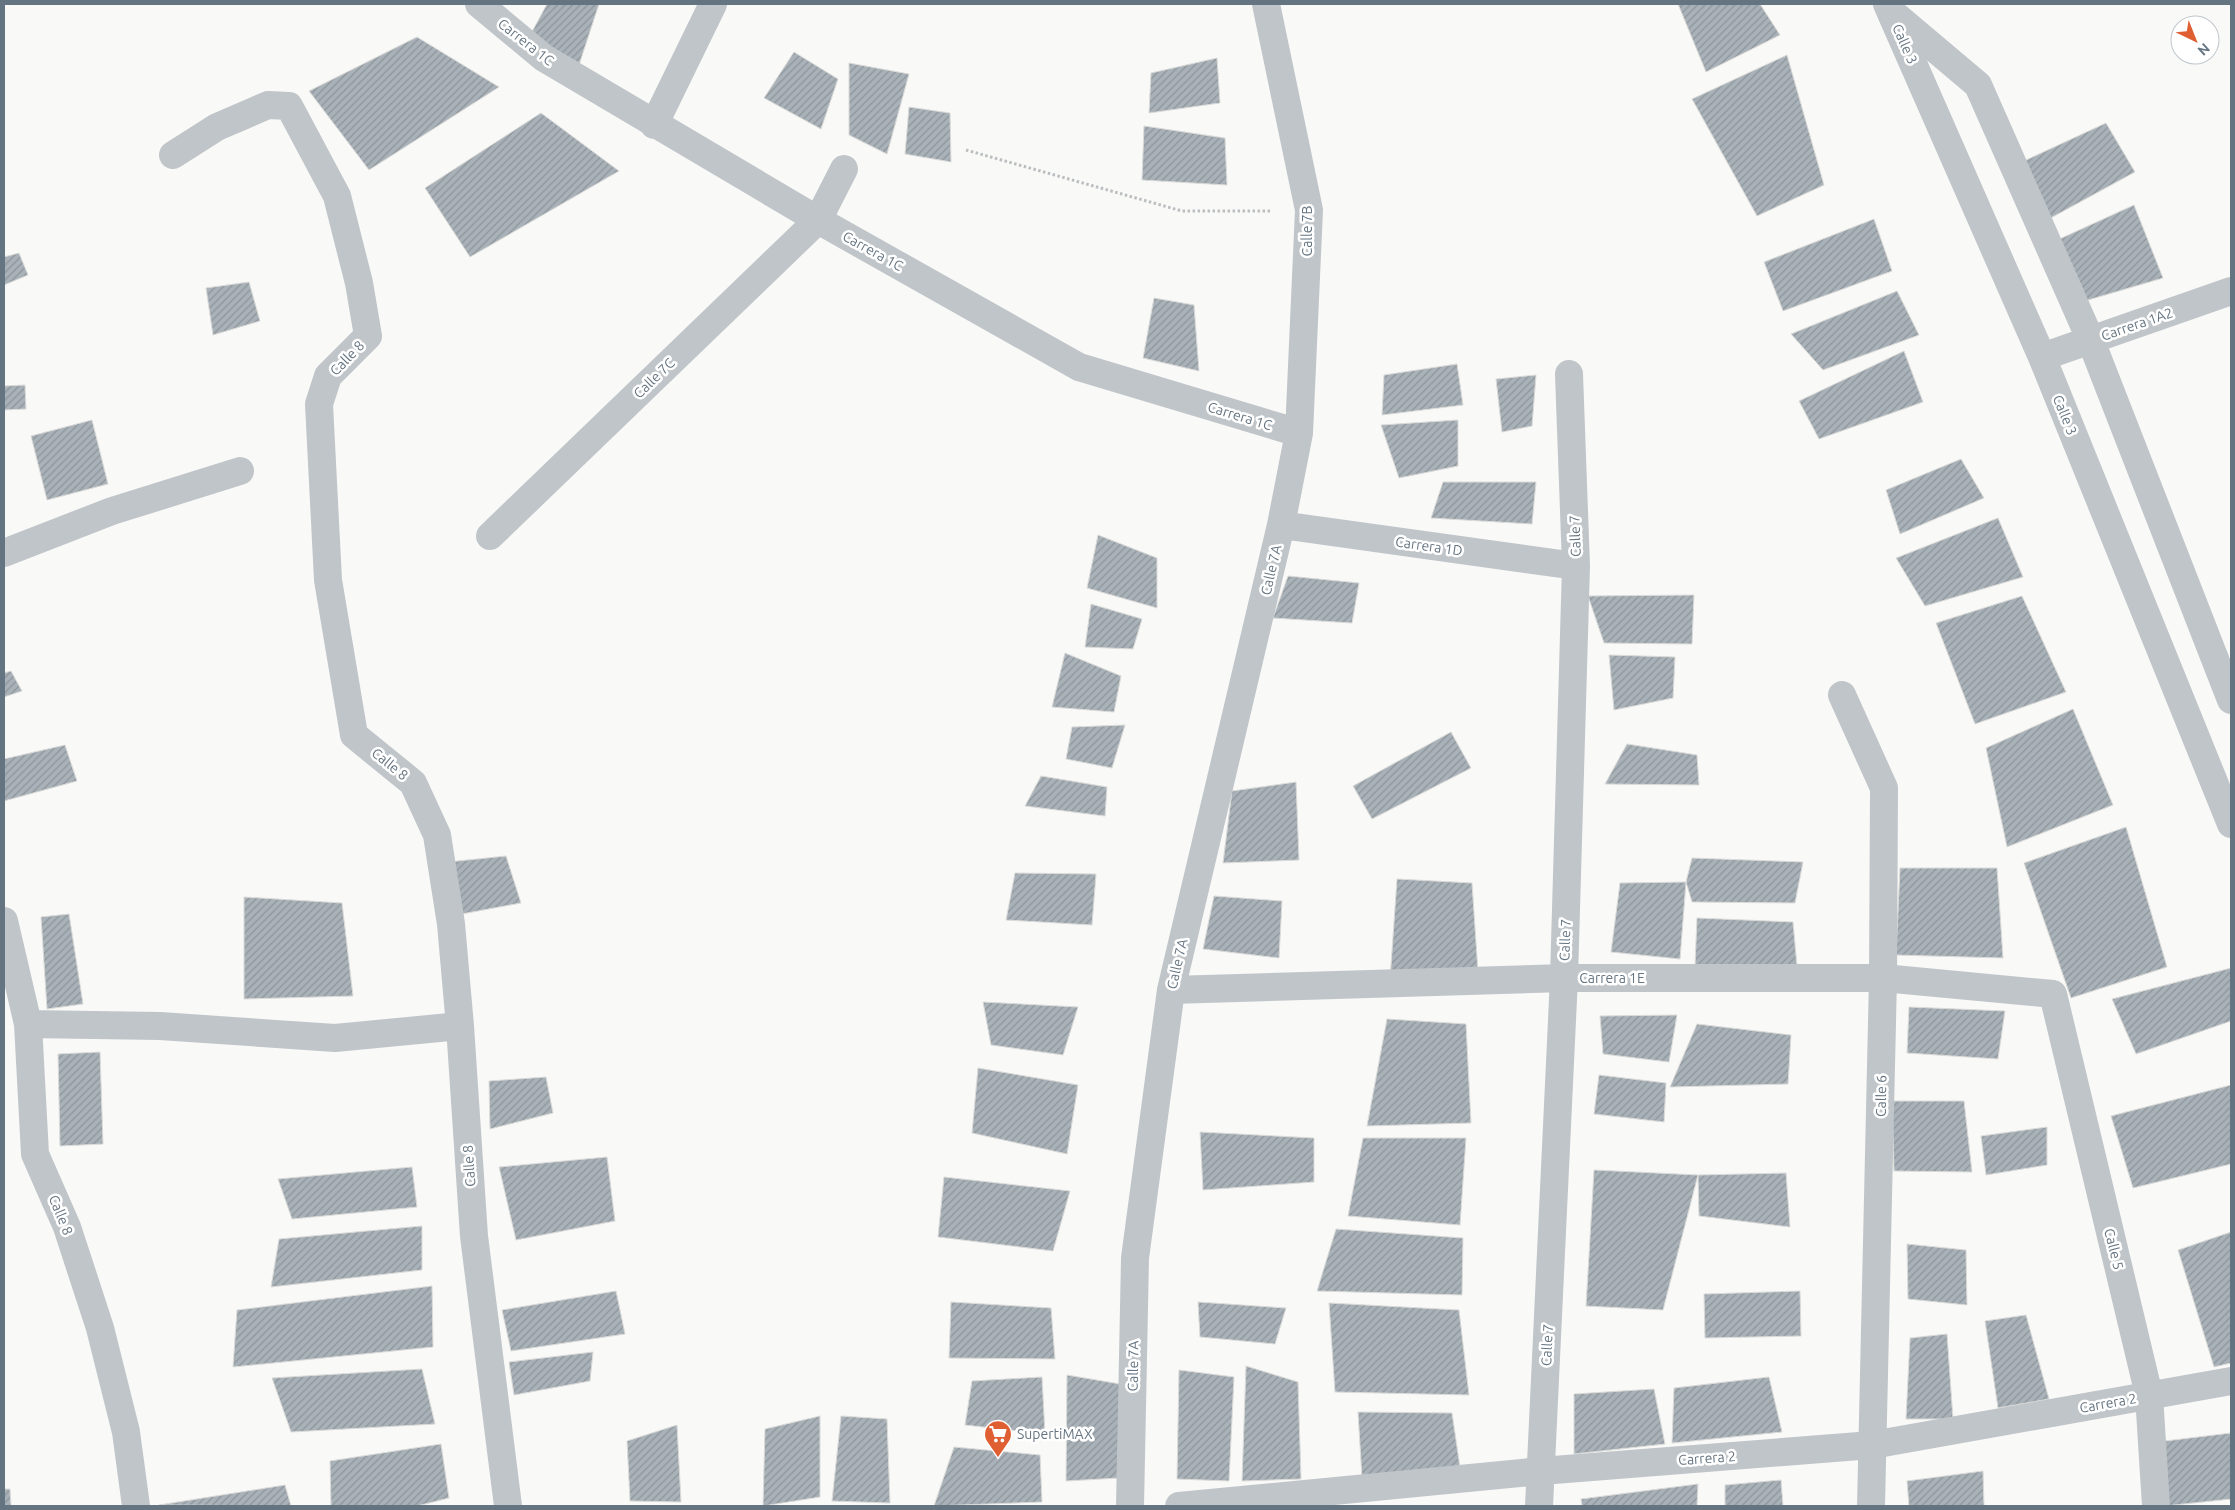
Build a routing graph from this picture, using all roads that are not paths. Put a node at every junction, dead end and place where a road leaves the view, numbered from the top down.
1 (479, 4) edge
2 (713, 4) edge
3 (1266, 4) edge
4 (1888, 7) edge
5 (654, 125) junction
6 (173, 155) dead end
7 (844, 170) dead end
8 (818, 220) junction
9 (2231, 291) edge
10 (2090, 341) junction
11 (2042, 357) junction
12 (1569, 374) dead end
13 (1299, 433) junction
14 (240, 471) dead end
15 (1282, 525) junction
16 (490, 536) dead end
17 (4, 552) edge
18 (1576, 566) junction
19 (1842, 695) dead end
20 (2231, 700) edge
21 (2231, 824) edge
22 (4, 921) edge
23 (1564, 978) junction
24 (1883, 978) junction
25 (1171, 990) junction
26 (2053, 994) joint
27 (28, 1024) junction
28 (460, 1026) junction
29 (2231, 1381) edge
30 (2150, 1395) junction
31 (1872, 1445) junction
32 (1541, 1471) junction
33 (136, 1506) edge
34 (508, 1506) edge
35 (1130, 1506) edge
36 (1179, 1506) edge
37 (1539, 1506) edge
38 (1871, 1506) edge
39 (2156, 1506) edge

1 - 5 street, Carrera 1C
2 - 5 street
3 - 13 street, Calle 7B
4 - 10 street, Calle 3
4 - 11 street, Calle 3
5 - 8 street, Carrera 1C
6 - 28 street, Calle 8
7 - 8 street, Calle 7C
8 - 13 street, Carrera 1C
8 - 16 street, Calle 7C
9 - 10 street, Carrera 1A2
10 - 11 street, Carrera 1A2
10 - 20 street, Calle 3
11 - 21 street, Calle 3
12 - 18 street, Calle 7
13 - 15 street, Calle 7A
14 - 17 street
15 - 18 street, Carrera 1D
15 - 25 street, Calle 7A
18 - 23 street, Calle 7
19 - 24 street, Calle 6
22 - 27 street, Calle 8
23 - 24 street, Carrera 1E
23 - 25 street, Carrera 1E
23 - 32 street, Calle 7
24 - 26 street, Carrera 1E
24 - 31 street, Calle 6
25 - 35 street, Calle 7A
26 - 30 street, Calle 5
27 - 28 street
27 - 33 street, Calle 8
28 - 34 street, Calle 8
29 - 30 street, Carrera 2
30 - 31 street, Carrera 2
30 - 39 street, Calle 5
31 - 32 street, Carrera 2
31 - 38 street, Calle 6
32 - 36 street, Carrera 2
32 - 37 street, Calle 7

